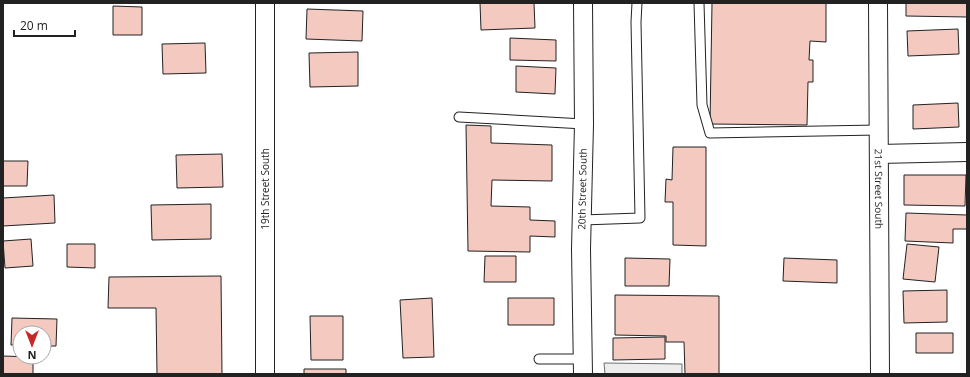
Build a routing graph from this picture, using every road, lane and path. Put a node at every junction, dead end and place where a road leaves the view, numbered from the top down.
1 (265, 3) edge
2 (582, 3) edge
3 (637, 3) edge
4 (699, 3) edge
5 (878, 3) edge
6 (459, 117) dead end
7 (584, 124) junction
8 (879, 130) junction
9 (967, 152) edge
10 (879, 154) junction
11 (582, 220) junction
12 (539, 359) dead end
13 (583, 367) edge
14 (265, 374) edge
15 (880, 374) edge

1 - 14 street, 19th Street South
2 - 7 street, 20th Street South
3 - 11 lane
4 - 8 lane
5 - 8 street, 21st Street South
6 - 7 lane
7 - 11 street, 20th Street South
8 - 10 street, 21st Street South
9 - 10 street
10 - 15 street, 21st Street South
11 - 13 street, 20th Street South
12 - 13 lane

